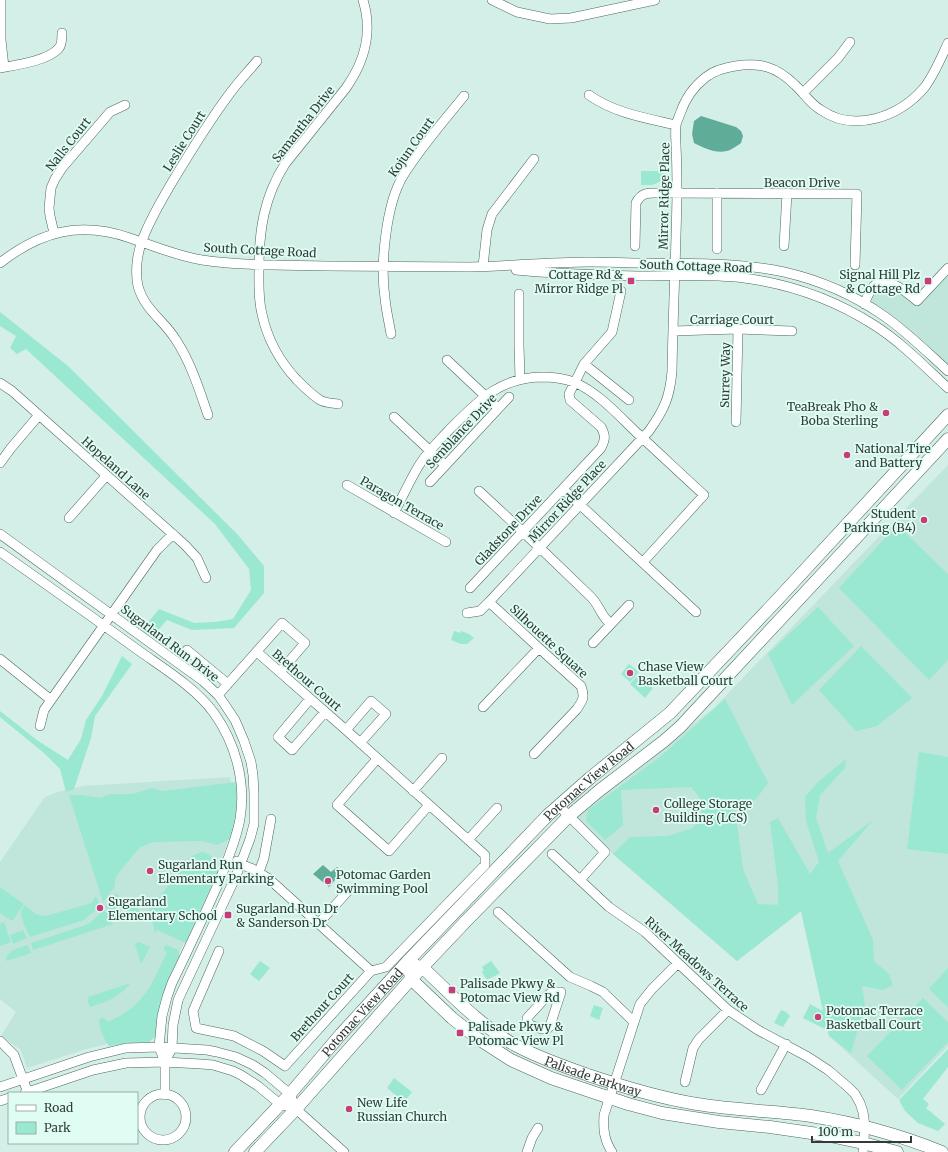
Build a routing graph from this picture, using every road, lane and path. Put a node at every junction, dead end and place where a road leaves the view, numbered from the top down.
1 (1, 0) edge
2 (362, 0) edge
3 (492, 0) edge
4 (655, 0) edge
5 (62, 33) dead end
6 (850, 42) dead end
7 (948, 43) edge
8 (257, 61) dead end
9 (2, 68) edge
10 (803, 93) junction
11 (589, 95) dead end
12 (464, 96) dead end
13 (125, 105) dead end
14 (676, 125) junction
15 (534, 159) dead end
16 (677, 193) junction
17 (717, 193) junction
18 (787, 193) junction
19 (54, 233) junction
20 (142, 242) junction
21 (634, 246) dead end
22 (784, 246) dead end
23 (717, 249) dead end
24 (0, 263) edge
25 (259, 264) junction
26 (675, 264) junction
27 (854, 265) dead end
28 (383, 266) junction
29 (483, 266) junction
30 (948, 268) edge
31 (674, 276) junction
32 (621, 292) dead end
33 (519, 294) dead end
34 (864, 304) junction
35 (738, 330) junction
36 (673, 331) junction
37 (792, 331) dead end
38 (391, 334) dead end
39 (447, 360) dead end
40 (584, 364) junction
41 (948, 371) edge
42 (520, 379) junction
43 (0, 383) edge
44 (574, 383) junction
45 (948, 388) edge
46 (485, 396) junction
47 (509, 397) dead end
48 (629, 400) dead end
49 (338, 404) dead end
50 (498, 408) junction
51 (39, 415) junction
52 (208, 415) dead end
53 (948, 416) edge
54 (394, 417) dead end
55 (736, 422) dead end
56 (643, 438) junction
57 (948, 439) edge
58 (430, 450) junction
59 (0, 463) edge
60 (445, 465) junction
61 (106, 476) junction
62 (430, 482) dead end
63 (346, 485) dead end
64 (563, 489) junction
65 (479, 491) dead end
66 (581, 505) junction
67 (394, 513) junction
68 (69, 518) dead end
69 (523, 532) junction
70 (0, 534) edge
71 (173, 534) junction
72 (446, 542) dead end
73 (540, 548) junction
74 (0, 552) edge
75 (643, 562) junction
76 (206, 578) dead end
77 (470, 588) dead end
78 (489, 602) junction
79 (629, 605) dead end
80 (696, 612) dead end
81 (467, 613) dead end
82 (112, 614) junction
83 (611, 624) junction
84 (104, 625) junction
85 (593, 643) dead end
86 (539, 648) junction
87 (187, 650) dead end
88 (256, 652) junction
89 (0, 659) edge
90 (280, 672) junction
91 (228, 684) junction
92 (218, 695) junction
93 (310, 699) junction
94 (50, 700) junction
95 (483, 707) dead end
96 (325, 712) junction
97 (40, 726) dead end
98 (346, 730) junction
99 (360, 743) junction
100 (534, 754) dead end
101 (442, 758) dead end
102 (377, 759) junction
103 (413, 790) junction
104 (430, 805) junction
105 (559, 806) junction
106 (497, 808) dead end
107 (569, 816) junction
108 (271, 820) dead end
109 (468, 840) junction
110 (552, 854) dead end
111 (230, 855) junction
112 (240, 864) junction
113 (259, 872) junction
114 (580, 880) junction
115 (348, 890) dead end
116 (498, 912) dead end
117 (318, 924) junction
118 (219, 951) dead end
119 (407, 962) junction
120 (678, 963) junction
121 (422, 968) junction
122 (371, 971) junction
123 (570, 977) junction
124 (412, 980) junction
125 (561, 992) dead end
126 (728, 1010) junction
127 (634, 1022) junction
128 (0, 1041) edge
129 (786, 1044) junction
130 (159, 1047) junction
131 (172, 1048) junction
132 (165, 1062) junction
133 (23, 1079) junction
134 (685, 1082) dead end
135 (614, 1084) junction
136 (0, 1086) edge
137 (761, 1090) dead end
138 (27, 1092) edge
139 (30, 1092) edge
140 (290, 1094) junction
141 (165, 1095) junction
142 (609, 1098) junction
143 (280, 1104) junction
144 (296, 1109) junction
145 (865, 1126) junction
146 (538, 1128) dead end
147 (863, 1148) edge
148 (235, 1152) edge
149 (255, 1152) edge
150 (344, 1152) edge
151 (527, 1152) edge
152 (612, 1152) edge
153 (897, 1152) edge
154 (942, 1152) edge

1 - 9 street
2 - 25 street, Samantha Drive
3 - 4 street
5 - 9 street
6 - 10 street
7 - 10 street, Mirror Ridge Place
8 - 20 street, Leslie Court
10 - 14 street, Mirror Ridge Place
11 - 14 street
12 - 28 street, Kojun Court
13 - 19 street, Nalls Court
14 - 16 street, Mirror Ridge Place
15 - 29 street
16 - 17 street, Beacon Drive
16 - 21 street, Beacon Drive
16 - 26 street, Mirror Ridge Place
17 - 18 street, Beacon Drive
17 - 23 street
18 - 22 street
18 - 27 street, Beacon Drive
19 - 20 street, South Cottage Road
19 - 24 street, South Cottage Road
20 - 25 street, South Cottage Road
20 - 52 street, Leslie Court
25 - 28 street, South Cottage Road
25 - 49 street, Samantha Drive
26 - 29 street, South Cottage Road
26 - 31 street, Mirror Ridge Place
26 - 34 street, South Cottage Road
28 - 29 street, South Cottage Road
28 - 38 street, Kojun Court
29 - 31 street, South Cottage Road
30 - 34 street
31 - 36 street, Mirror Ridge Place
31 - 45 street, South Cottage Road
32 - 40 street
33 - 42 street
34 - 41 street, South Cottage Road
35 - 36 street, Carriage Court
35 - 37 street, Carriage Court
35 - 55 street, Surrey Way
36 - 56 street, Mirror Ridge Place
39 - 46 street
40 - 44 street
40 - 48 street
42 - 44 street
42 - 46 street
43 - 51 street, Hopeland Lane
44 - 56 street
44 - 64 street, Gladstone Drive
46 - 50 street
46 - 58 street
47 - 50 street, Semblance Drive
50 - 60 street, Semblance Drive
51 - 59 street
51 - 61 street, Hopeland Lane
53 - 105 main road, Potomac View Road
54 - 58 street
56 - 66 street, Mirror Ridge Place
56 - 75 street
57 - 107 main road, Potomac View Road
58 - 60 street
58 - 67 street
60 - 62 street, Semblance Drive
61 - 68 street
61 - 71 street, Hopeland Lane
63 - 67 street, Paragon Terrace
64 - 66 street
64 - 69 street, Gladstone Drive
65 - 69 street
66 - 73 street, Mirror Ridge Place
66 - 75 street
67 - 72 street, Paragon Terrace
69 - 73 street
69 - 77 street, Gladstone Drive
70 - 82 street, Sugarland Run Drive
71 - 76 street, Hopeland Lane
71 - 82 street
73 - 78 street, Mirror Ridge Place
73 - 83 street
74 - 84 street, Sugarland Run Drive
75 - 80 street
78 - 81 street, Mirror Ridge Place
78 - 86 street, Silhouette Square
79 - 83 street
82 - 84 street
82 - 92 street, Sugarland Run Drive
83 - 85 street
84 - 94 street
84 - 111 street, Sugarland Run Drive
86 - 95 street
86 - 100 street, Silhouette Square
87 - 91 street
88 - 90 street, Brethour Court
88 - 90 street
88 - 91 street
89 - 94 street
90 - 93 street, Brethour Court
91 - 92 street
92 - 112 street, Sugarland Run Drive
93 - 96 street, Brethour Court
93 - 96 street
94 - 97 street
96 - 98 street, Brethour Court
98 - 99 street, Brethour Court
98 - 99 street
99 - 102 street, Brethour Court
101 - 103 street
102 - 103 street, Brethour Court
102 - 104 street
103 - 104 street, Brethour Court
104 - 109 street, Brethour Court
105 - 107 street
105 - 119 main road, Potomac View Road
106 - 109 street
107 - 114 street
107 - 121 main road, Potomac View Road
108 - 113 street
109 - 122 street, Brethour Court
110 - 114 street, River Meadows Terrace
111 - 112 street
111 - 130 street, Sugarland Run Drive
112 - 113 street
112 - 131 street, Sugarland Run Drive
113 - 117 street
114 - 120 street, River Meadows Terrace
115 - 117 street
116 - 123 street
117 - 122 street
118 - 122 street, Brethour Court
119 - 121 main road, Palisade Parkway
119 - 124 main road
119 - 140 main road, Potomac View Road
120 - 126 street, River Meadows Terrace
120 - 127 street
121 - 124 main road, Potomac View Road
121 - 135 main road, Palisade Parkway
123 - 125 street
123 - 127 street
124 - 142 main road, Palisade Parkway
124 - 144 main road, Potomac View Road
126 - 129 street, River Meadows Terrace
126 - 134 street
127 - 135 street
128 - 133 street
129 - 137 street
129 - 145 street, River Meadows Terrace
130 - 131 street
130 - 132 street
130 - 133 street
131 - 132 street
131 - 140 street
132 - 139 street
132 - 141 street
132 - 143 street
133 - 136 street
133 - 138 street
135 - 142 street
135 - 145 main road, Palisade Parkway
140 - 143 main road, Potomac View Road
140 - 144 street
141 - 141 street
142 - 147 main road, Palisade Parkway
142 - 152 street
143 - 144 street
143 - 148 main road, Potomac View Road
144 - 149 main road, Potomac View Road
144 - 150 street
145 - 147 street, River Meadows Terrace
145 - 154 main road, Palisade Parkway
146 - 151 street
147 - 153 main road, Palisade Parkway

